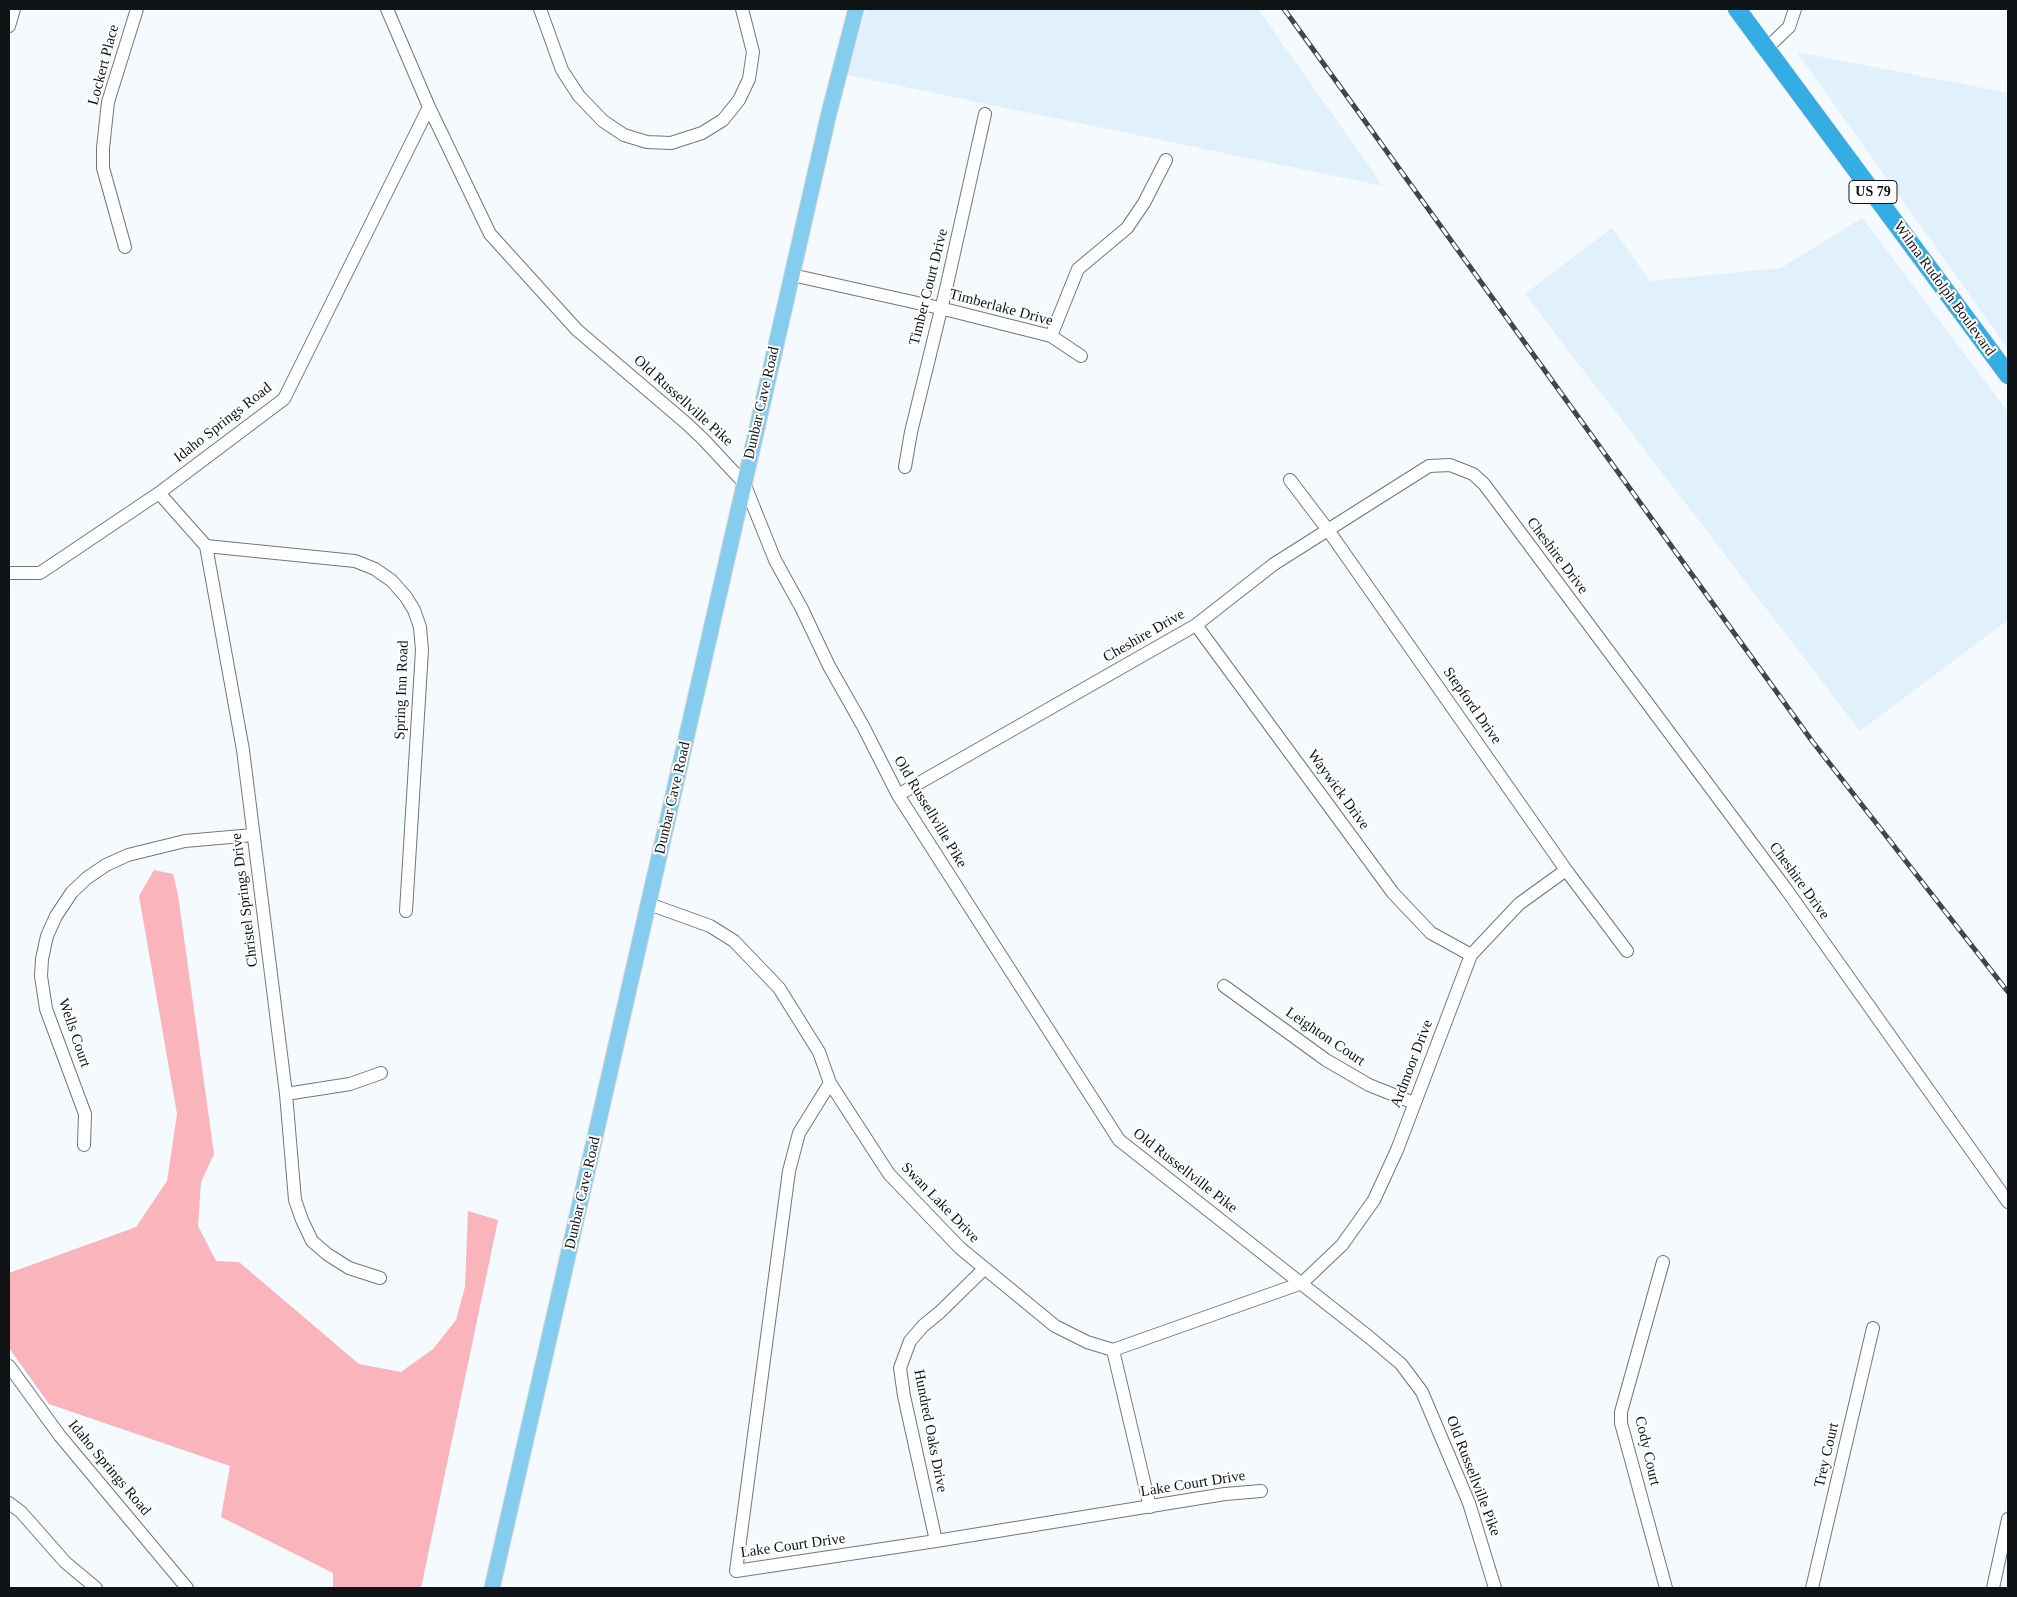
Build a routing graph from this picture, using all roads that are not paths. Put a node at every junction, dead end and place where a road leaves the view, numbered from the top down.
1 (14, 9) edge
2 (137, 9) edge
3 (387, 9) edge
4 (540, 9) edge
5 (742, 9) edge
6 (856, 9) edge
7 (1737, 9) edge
8 (1795, 9) edge
9 (9, 26) edge
10 (1767, 48) junction
11 (429, 107) junction
12 (985, 114) dead end
13 (1166, 160) dead end
14 (125, 247) dead end
15 (792, 275) junction
16 (940, 308) junction
17 (1051, 336) junction
18 (1080, 356) dead end
19 (2008, 375) edge
20 (905, 467) dead end
21 (1290, 480) dead end
22 (744, 483) junction
23 (159, 493) junction
24 (1328, 530) junction
25 (206, 546) junction
26 (9, 573) edge
27 (1196, 625) junction
28 (898, 795) junction
29 (254, 835) junction
30 (1566, 870) junction
31 (649, 904) junction
32 (406, 910) dead end
33 (1628, 950) dead end
34 (1471, 955) junction
35 (1224, 986) dead end
36 (381, 1073) dead end
37 (830, 1083) junction
38 (286, 1094) junction
39 (1414, 1104) junction
40 (84, 1145) dead end
41 (2008, 1202) edge
42 (1663, 1262) dead end
43 (984, 1269) junction
44 (380, 1278) dead end
45 (1302, 1283) junction
46 (1873, 1328) dead end
47 (1113, 1350) junction
48 (9, 1366) edge
49 (1261, 1490) dead end
50 (9, 1503) edge
51 (1150, 1507) junction
52 (2008, 1519) edge
53 (936, 1541) junction
54 (96, 1588) edge
55 (187, 1588) edge
56 (492, 1588) edge
57 (1496, 1588) edge
58 (1666, 1588) edge
59 (1812, 1588) edge
60 (1992, 1588) edge

1 - 9 street
2 - 14 street, Lockert Place
3 - 11 street, Old Russellville Pike
4 - 5 street
6 - 15 main road, Dunbar Cave Road
7 - 10 highway, Wilma Rudolph Boulevard / US 79
8 - 10 street
10 - 19 highway, Wilma Rudolph Boulevard / US 79
11 - 22 street, Old Russellville Pike
11 - 23 street, Idaho Springs Road
12 - 16 street, Timber Court Drive
13 - 17 street
15 - 16 street, Timberlake Drive
15 - 22 main road, Dunbar Cave Road
16 - 17 street, Timberlake Drive
16 - 20 street, Timber Court Drive
17 - 18 street, Timberlake Drive
21 - 24 street, Stepford Drive
22 - 28 street, Old Russellville Pike
22 - 31 main road, Dunbar Cave Road
23 - 25 street
23 - 26 street, Idaho Springs Road
24 - 27 street, Cheshire Drive
24 - 30 street, Stepford Drive
24 - 41 street, Cheshire Drive
25 - 29 street, Christel Springs Drive
25 - 32 street, Spring Inn Road
27 - 28 street, Cheshire Drive
27 - 34 street, Waywick Drive
28 - 45 street, Old Russellville Pike
29 - 38 street, Christel Springs Drive
29 - 40 street, Wells Court
30 - 33 street, Stepford Drive
30 - 34 street, Ardmoor Drive
31 - 37 street, Swan Lake Drive
31 - 56 main road, Dunbar Cave Road
34 - 39 street, Ardmoor Drive
35 - 39 street, Leighton Court
36 - 38 street
37 - 43 street, Swan Lake Drive
37 - 53 street, Lake Court Drive
38 - 44 street, Christel Springs Drive
39 - 45 street, Ardmoor Drive
42 - 58 street, Cody Court
43 - 47 street, Swan Lake Drive
43 - 53 street, Hundred Oaks Drive
45 - 47 street
45 - 57 street, Old Russellville Pike
46 - 59 street, Trey Court
47 - 51 street
48 - 55 street, Idaho Springs Road
49 - 51 street, Lake Court Drive
50 - 54 street
51 - 53 street, Lake Court Drive
52 - 60 street

